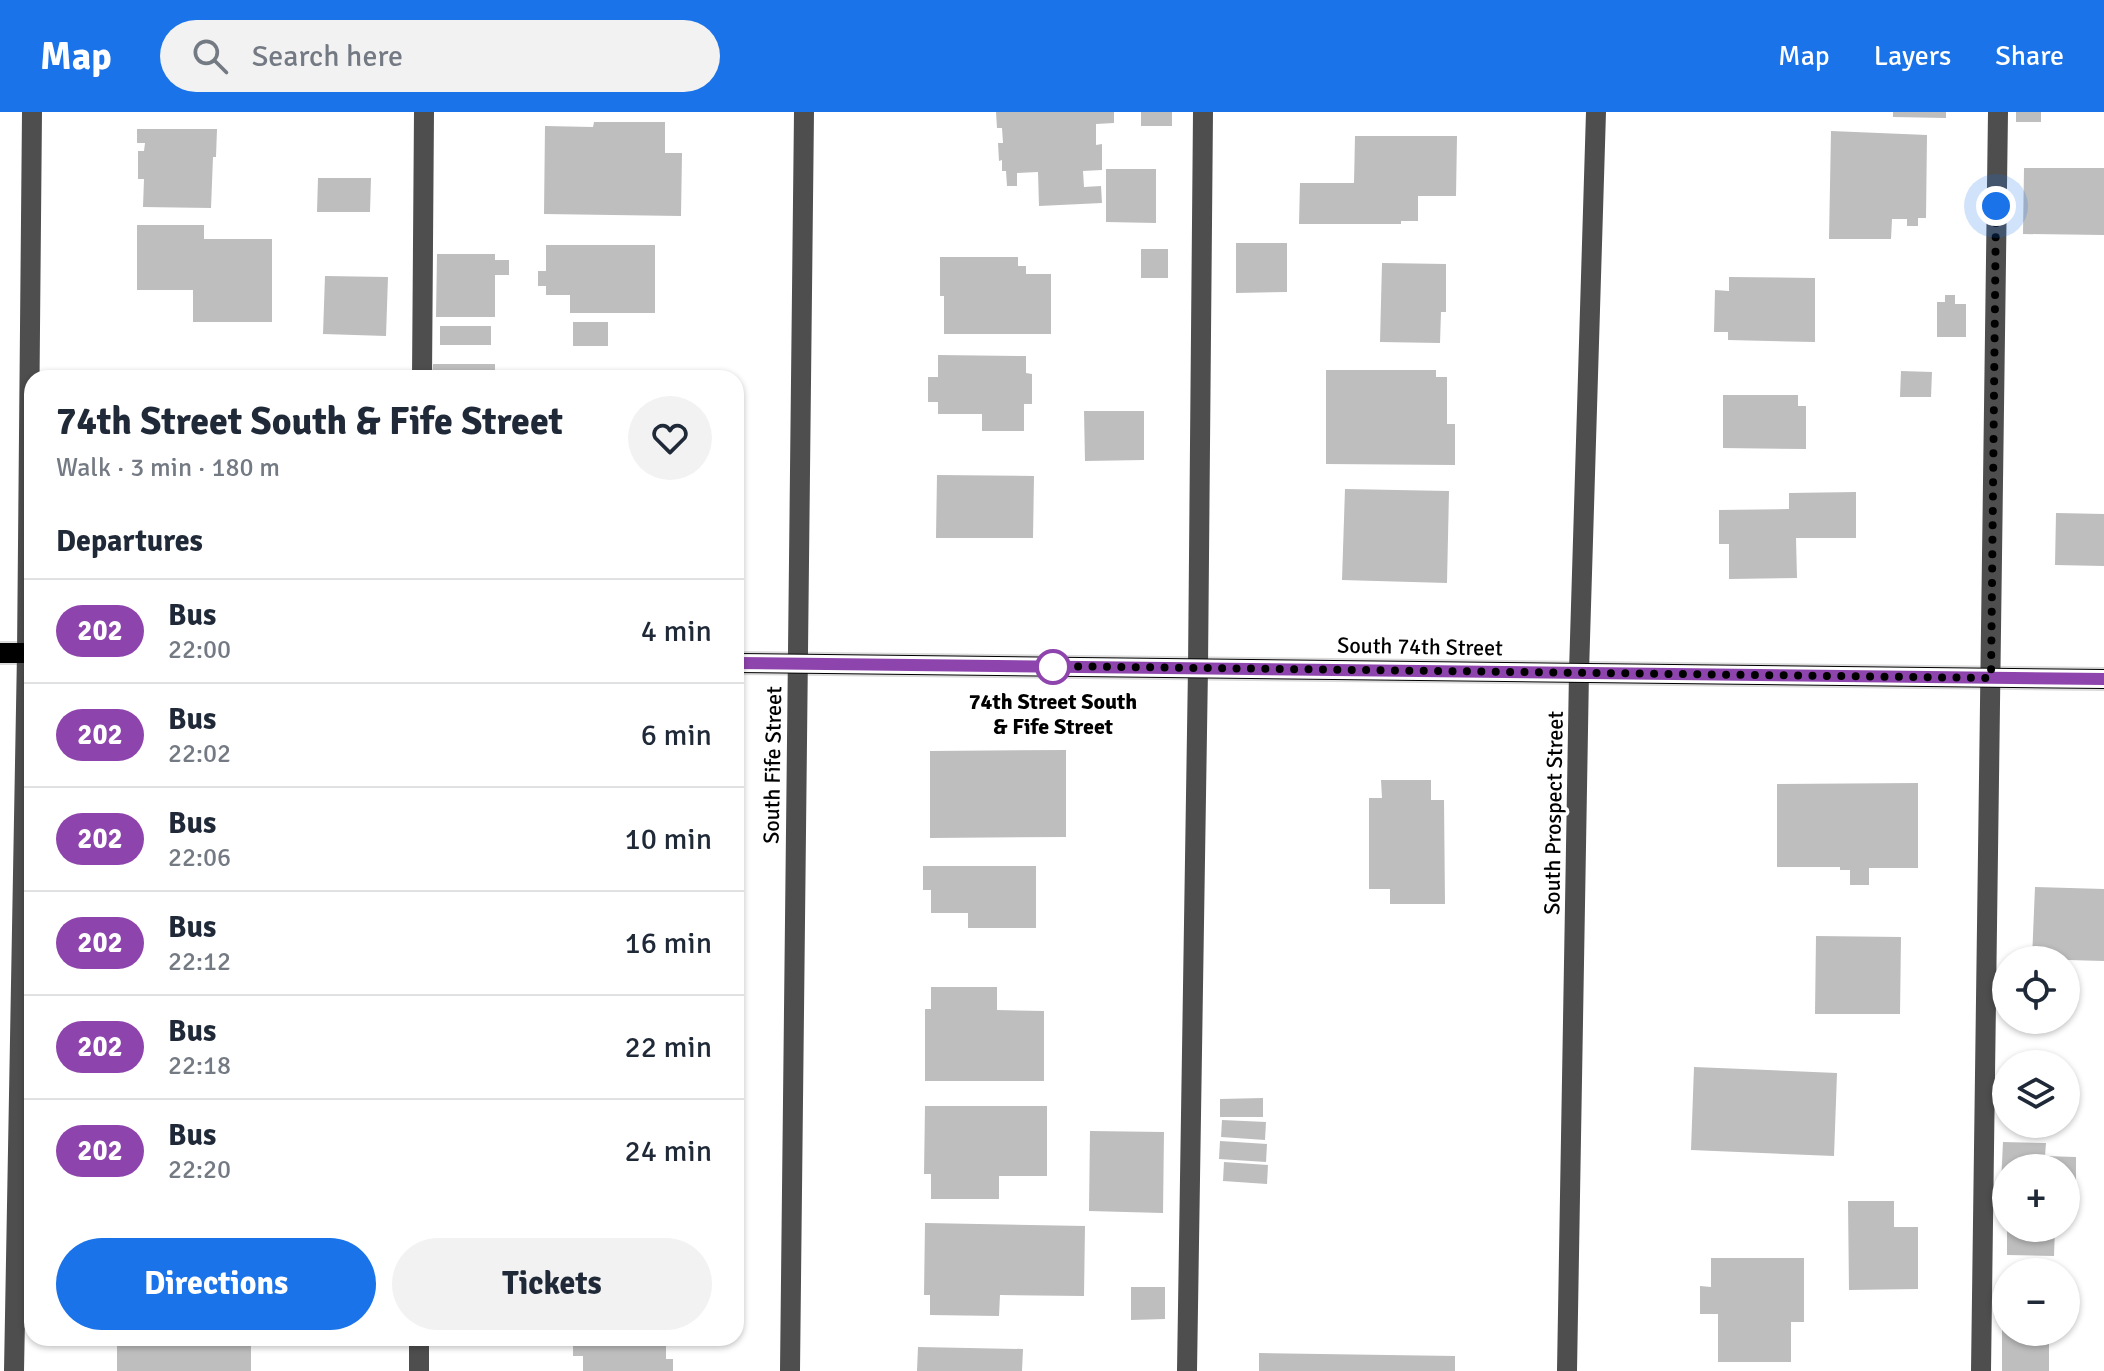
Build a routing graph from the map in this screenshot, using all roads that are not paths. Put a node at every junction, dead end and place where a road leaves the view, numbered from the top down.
1 (32, 112) edge
2 (424, 112) edge
3 (804, 112) edge
4 (1203, 112) edge
5 (1596, 112) edge
6 (1998, 112) edge
7 (31, 370) edge
8 (422, 370) edge
9 (0, 653) edge
10 (24, 653) edge
11 (744, 663) edge
12 (797, 664) junction
13 (1198, 668) junction
14 (1579, 672) junction
15 (1991, 678) junction
16 (2104, 679) edge
17 (24, 922) edge
18 (419, 1346) edge
19 (14, 1371) edge
20 (419, 1371) edge
21 (790, 1371) edge
22 (1187, 1371) edge
23 (1567, 1371) edge
24 (1981, 1371) edge

1 - 7 street
2 - 8 street
3 - 12 street, South Fife Street
4 - 13 street
5 - 14 street, South Prospect Street
6 - 15 street
9 - 10 main road
11 - 12 main road, South 74th Street
12 - 13 main road, South 74th Street
12 - 21 street, South Fife Street
13 - 14 main road, South 74th Street
13 - 22 street
14 - 15 main road, South 74th Street
14 - 23 street, South Prospect Street
15 - 16 main road, South 74th Street
15 - 24 street
17 - 19 street
18 - 20 street

